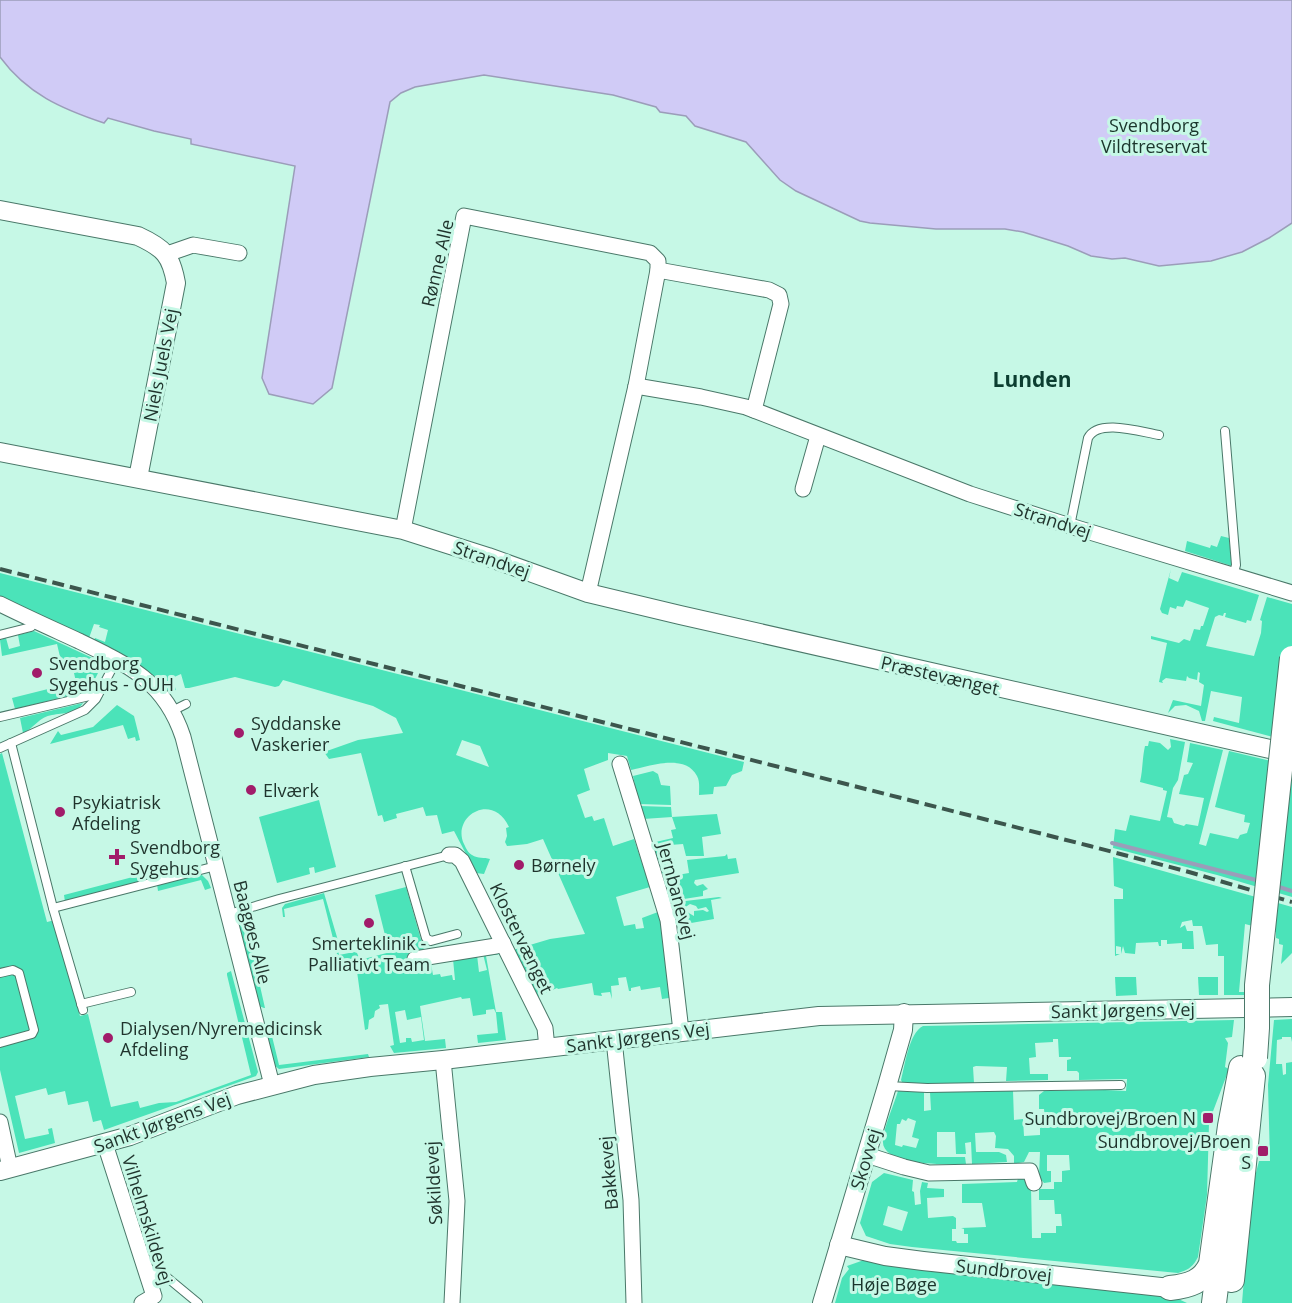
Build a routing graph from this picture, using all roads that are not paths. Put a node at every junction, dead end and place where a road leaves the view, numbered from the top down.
1 (0, 210) edge
2 (239, 253) dead end
3 (167, 254) junction
4 (658, 270) junction
5 (636, 386) junction
6 (754, 410) junction
7 (1225, 431) dead end
8 (1160, 435) dead end
9 (818, 436) junction
10 (0, 452) edge
11 (138, 478) junction
12 (803, 489) dead end
13 (1070, 526) junction
14 (403, 530) junction
15 (1233, 577) junction
16 (588, 593) junction
17 (1292, 594) edge
18 (0, 604) edge
19 (35, 621) junction
20 (0, 635) edge
21 (1292, 658) edge
22 (117, 659) junction
23 (98, 694) junction
24 (0, 717) edge
25 (11, 743) junction
26 (0, 748) edge
27 (1292, 754) edge
28 (620, 764) dead end
29 (449, 855) joint
30 (216, 866) junction
31 (405, 867) junction
32 (53, 908) junction
33 (229, 914) junction
34 (458, 934) dead end
35 (503, 943) junction
36 (1261, 952) dead end
37 (415, 959) dead end
38 (0, 973) edge
39 (131, 992) dead end
40 (1256, 996) junction
41 (1292, 1007) edge
42 (904, 1013) junction
43 (681, 1031) junction
44 (614, 1040) junction
45 (0, 1042) edge
46 (547, 1048) junction
47 (443, 1060) junction
48 (1248, 1066) junction
49 (272, 1085) junction
50 (1121, 1085) dead end
51 (887, 1086) junction
52 (1224, 1111) dead end
53 (0, 1122) edge
54 (1255, 1143) dead end
55 (105, 1144) junction
56 (867, 1155) junction
57 (1216, 1162) dead end
58 (1253, 1163) dead end
59 (5, 1169) edge
60 (1032, 1171) dead end
61 (1223, 1204) junction
62 (1237, 1237) junction
63 (839, 1245) junction
64 (146, 1272) junction
65 (1170, 1288) junction
66 (142, 1303) edge
67 (198, 1303) edge
68 (452, 1303) edge
69 (634, 1303) edge
70 (822, 1303) edge
71 (1195, 1303) edge
72 (1214, 1303) edge
73 (1230, 1303) edge

1 - 3 street
2 - 3 street
3 - 11 street, Niels Juels Vej
4 - 5 street
4 - 6 street
4 - 14 street, Rønne Alle
5 - 6 street, Strandvej
5 - 16 street
6 - 9 street, Strandvej
7 - 15 lane
8 - 13 lane
9 - 12 street
9 - 13 street, Strandvej
10 - 11 street, Strandvej
11 - 14 street, Strandvej
13 - 15 street, Strandvej
14 - 16 street, Strandvej
15 - 17 street, Strandvej
16 - 27 street, Præstevænget
18 - 19 street, Baagøes Alle
19 - 20 lane
19 - 22 street, Baagøes Alle
21 - 40 main road, bridge
22 - 23 lane
22 - 30 street, Baagøes Alle
23 - 24 lane
23 - 25 lane
25 - 26 lane
25 - 32 lane
28 - 43 street, Jernbanevej
29 - 31 lane
29 - 35 street, Klostervænget
30 - 32 lane
30 - 33 street, Baagøes Alle
31 - 33 lane
31 - 34 lane
32 - 39 lane
33 - 49 street, Baagøes Alle
35 - 37 street
35 - 46 street, Klostervænget
36 - 40 main road
38 - 45 lane
40 - 41 street, Sankt Jørgens Vej
40 - 42 street, Sankt Jørgens Vej
40 - 48 main road, bridge
42 - 43 street, Sankt Jørgens Vej
42 - 51 street, Skovvej
43 - 44 street, Sankt Jørgens Vej
44 - 46 street, Sankt Jørgens Vej
44 - 69 street, Bakkevej
46 - 47 street, Sankt Jørgens Vej
47 - 49 street, Sankt Jørgens Vej
47 - 68 street, Søkildevej
48 - 52 lane
48 - 54 lane
48 - 61 main road
48 - 62 main road
49 - 55 street, Sankt Jørgens Vej
50 - 51 lane
51 - 56 street, Skovvej
53 - 59 street
55 - 59 street, Sankt Jørgens Vej
55 - 64 street, Vilhelmskildevej
56 - 60 street
56 - 63 street, Skovvej
57 - 61 lane
58 - 62 lane
61 - 65 main road
61 - 72 main road
62 - 73 main road
63 - 65 street, Sundbrovej
63 - 70 street, Skovvej
64 - 66 street, Vilhelmskildevej
64 - 67 lane
65 - 71 main road

